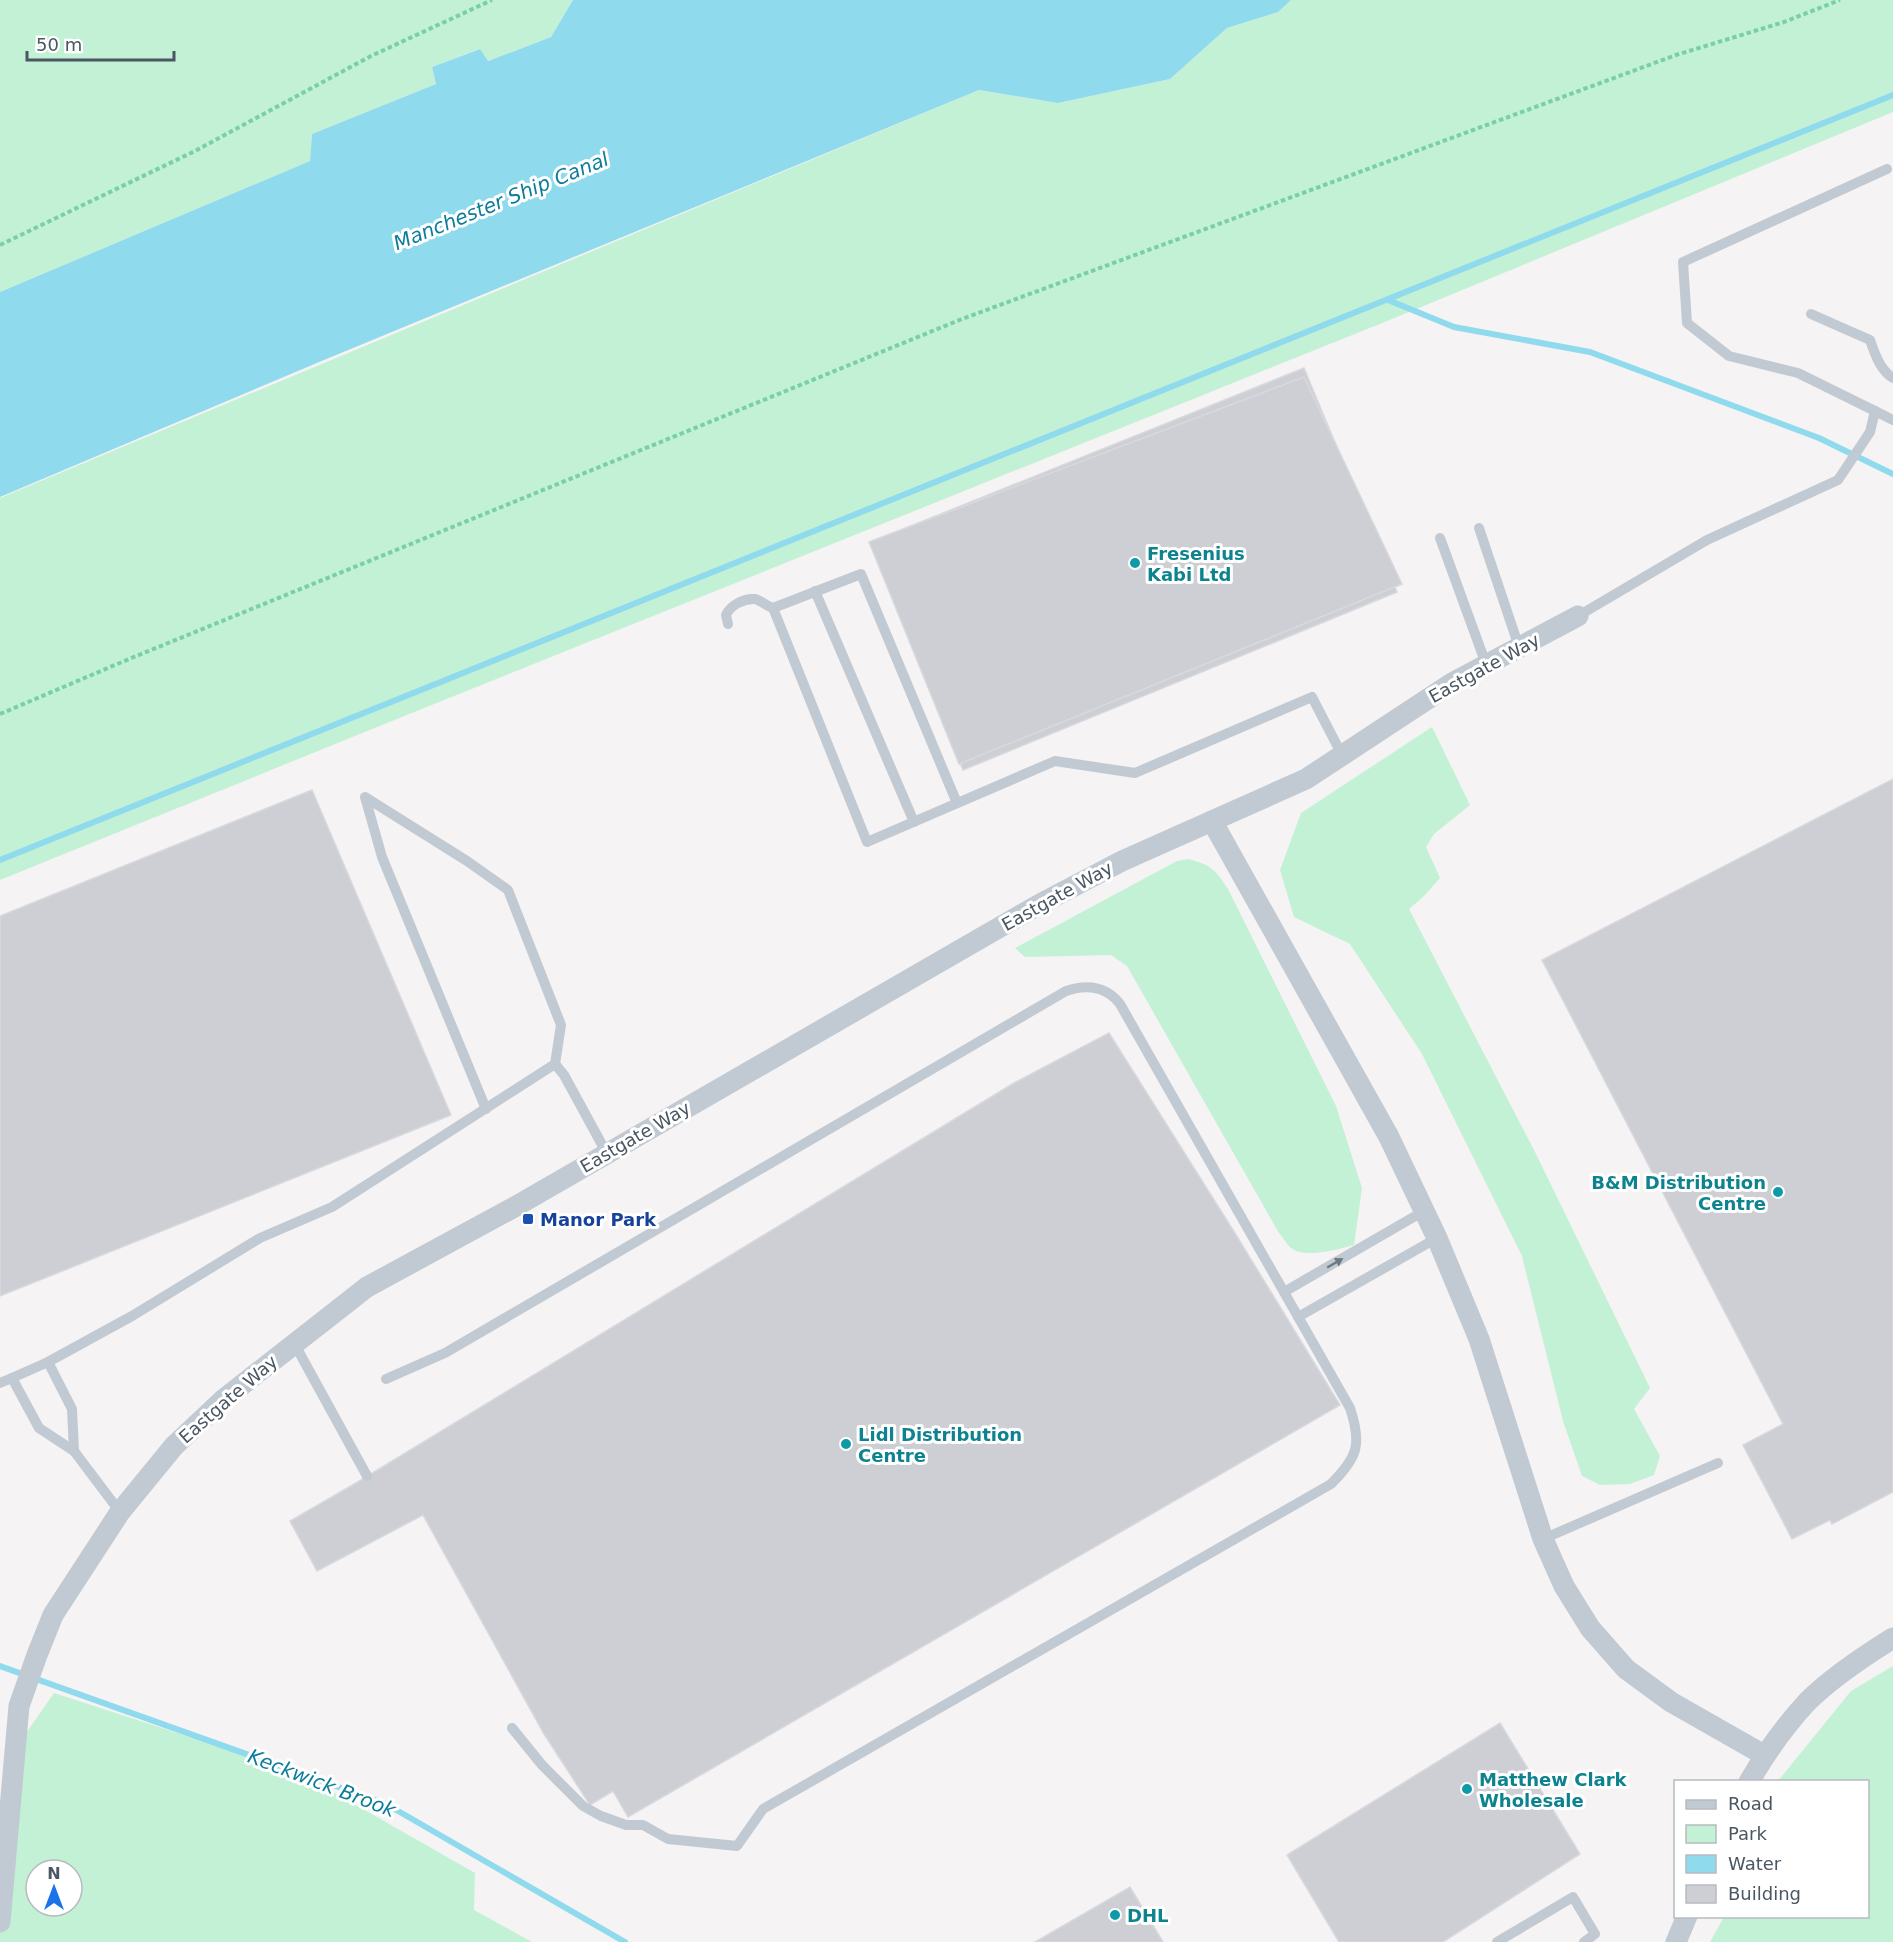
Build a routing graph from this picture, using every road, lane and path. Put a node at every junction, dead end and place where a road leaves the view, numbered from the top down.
1 (492, 0) edge
2 (1840, 0) edge
3 (1887, 169) dead end
4 (0, 245) edge
5 (1811, 314) dead end
6 (1893, 378) edge
7 (1875, 411) junction
8 (1893, 420) edge
9 (1479, 528) dead end
10 (1440, 538) dead end
11 (815, 591) junction
12 (772, 608) junction
13 (1578, 616) joint
14 (728, 624) dead end
15 (1518, 647) junction
16 (1486, 664) junction
17 (0, 714) edge
18 (1342, 755) junction
19 (957, 803) junction
20 (1212, 821) junction
21 (914, 822) junction
22 (555, 1064) junction
23 (486, 1109) junction
24 (606, 1152) junction
25 (1424, 1211) junction
26 (1437, 1238) junction
27 (1284, 1292) junction
28 (1298, 1317) junction
29 (294, 1342) junction
30 (48, 1362) junction
31 (12, 1378) junction
32 (386, 1379) dead end
33 (0, 1383) edge
34 (74, 1451) junction
35 (1718, 1463) dead end
36 (366, 1476) dead end
37 (120, 1512) junction
38 (1543, 1539) junction
39 (1893, 1638) edge
40 (512, 1728) dead end
41 (1764, 1755) junction
42 (1750, 1780) edge
43 (1687, 1918) edge
44 (0, 1922) edge
45 (1497, 1942) edge
46 (1584, 1942) edge
47 (1676, 1942) edge

1 - 4 path
2 - 17 path
3 - 7 lane
5 - 6 lane
7 - 8 lane
7 - 13 lane
9 - 15 lane
10 - 16 lane
11 - 12 lane
11 - 19 lane
11 - 21 lane
12 - 14 lane
12 - 21 lane
13 - 15 street, Eastgate Way
15 - 16 street, Eastgate Way
16 - 18 street, Eastgate Way
18 - 19 lane
18 - 20 street, Eastgate Way
19 - 21 lane
20 - 24 street, Eastgate Way
20 - 25 street
22 - 23 lane
22 - 23 lane
22 - 24 lane
23 - 30 lane
24 - 29 street, Eastgate Way
25 - 26 street
27 -> 25 lane
26 - 28 lane
26 - 38 street
27 - 28 lane
27 - 32 lane
28 - 40 lane
29 - 36 lane
29 - 37 street, Eastgate Way
30 - 31 lane
30 - 34 lane
31 - 33 lane
31 - 34 lane
34 - 37 lane
35 - 38 lane
37 - 44 street, Eastgate Way
38 - 41 street
39 - 41 street
41 - 42 street
43 - 47 street
45 - 46 lane

